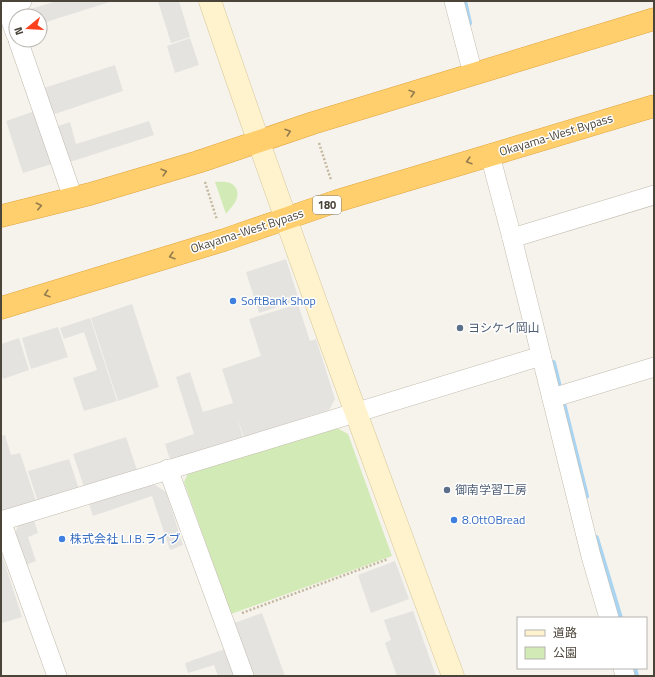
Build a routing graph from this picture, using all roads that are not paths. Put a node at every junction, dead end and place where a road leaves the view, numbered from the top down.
1 (210, 1) edge
2 (454, 1) edge
3 (654, 19) edge
4 (21, 48) edge
5 (473, 74) junction
6 (654, 106) edge
7 (259, 141) junction
8 (490, 155) junction
9 (654, 195) edge
10 (73, 198) junction
11 (1, 216) edge
12 (287, 219) junction
13 (519, 236) junction
14 (1, 308) edge
15 (541, 356) junction
16 (654, 367) edge
17 (558, 396) junction
18 (356, 412) junction
19 (168, 469) junction
20 (1, 521) edge
21 (609, 617) edge
22 (56, 676) edge
23 (244, 676) edge
24 (453, 676) edge

1 - 7 street
2 - 5 street
3 - 5 highway
4 - 10 street
7 -> 5 highway
6 - 8 highway, Okayama-West Bypass / 180
10 -> 7 highway
7 - 12 street
8 -> 12 highway, Okayama-West Bypass / 180
8 - 13 street
9 - 13 street
11 -> 10 highway
12 -> 14 highway, Okayama-West Bypass / 180
12 - 18 street
13 - 15 street
15 - 17 street
15 - 18 street
16 - 17 street
17 - 21 street
18 - 19 street
18 - 24 street
19 - 20 street
19 - 23 street
20 - 22 street

